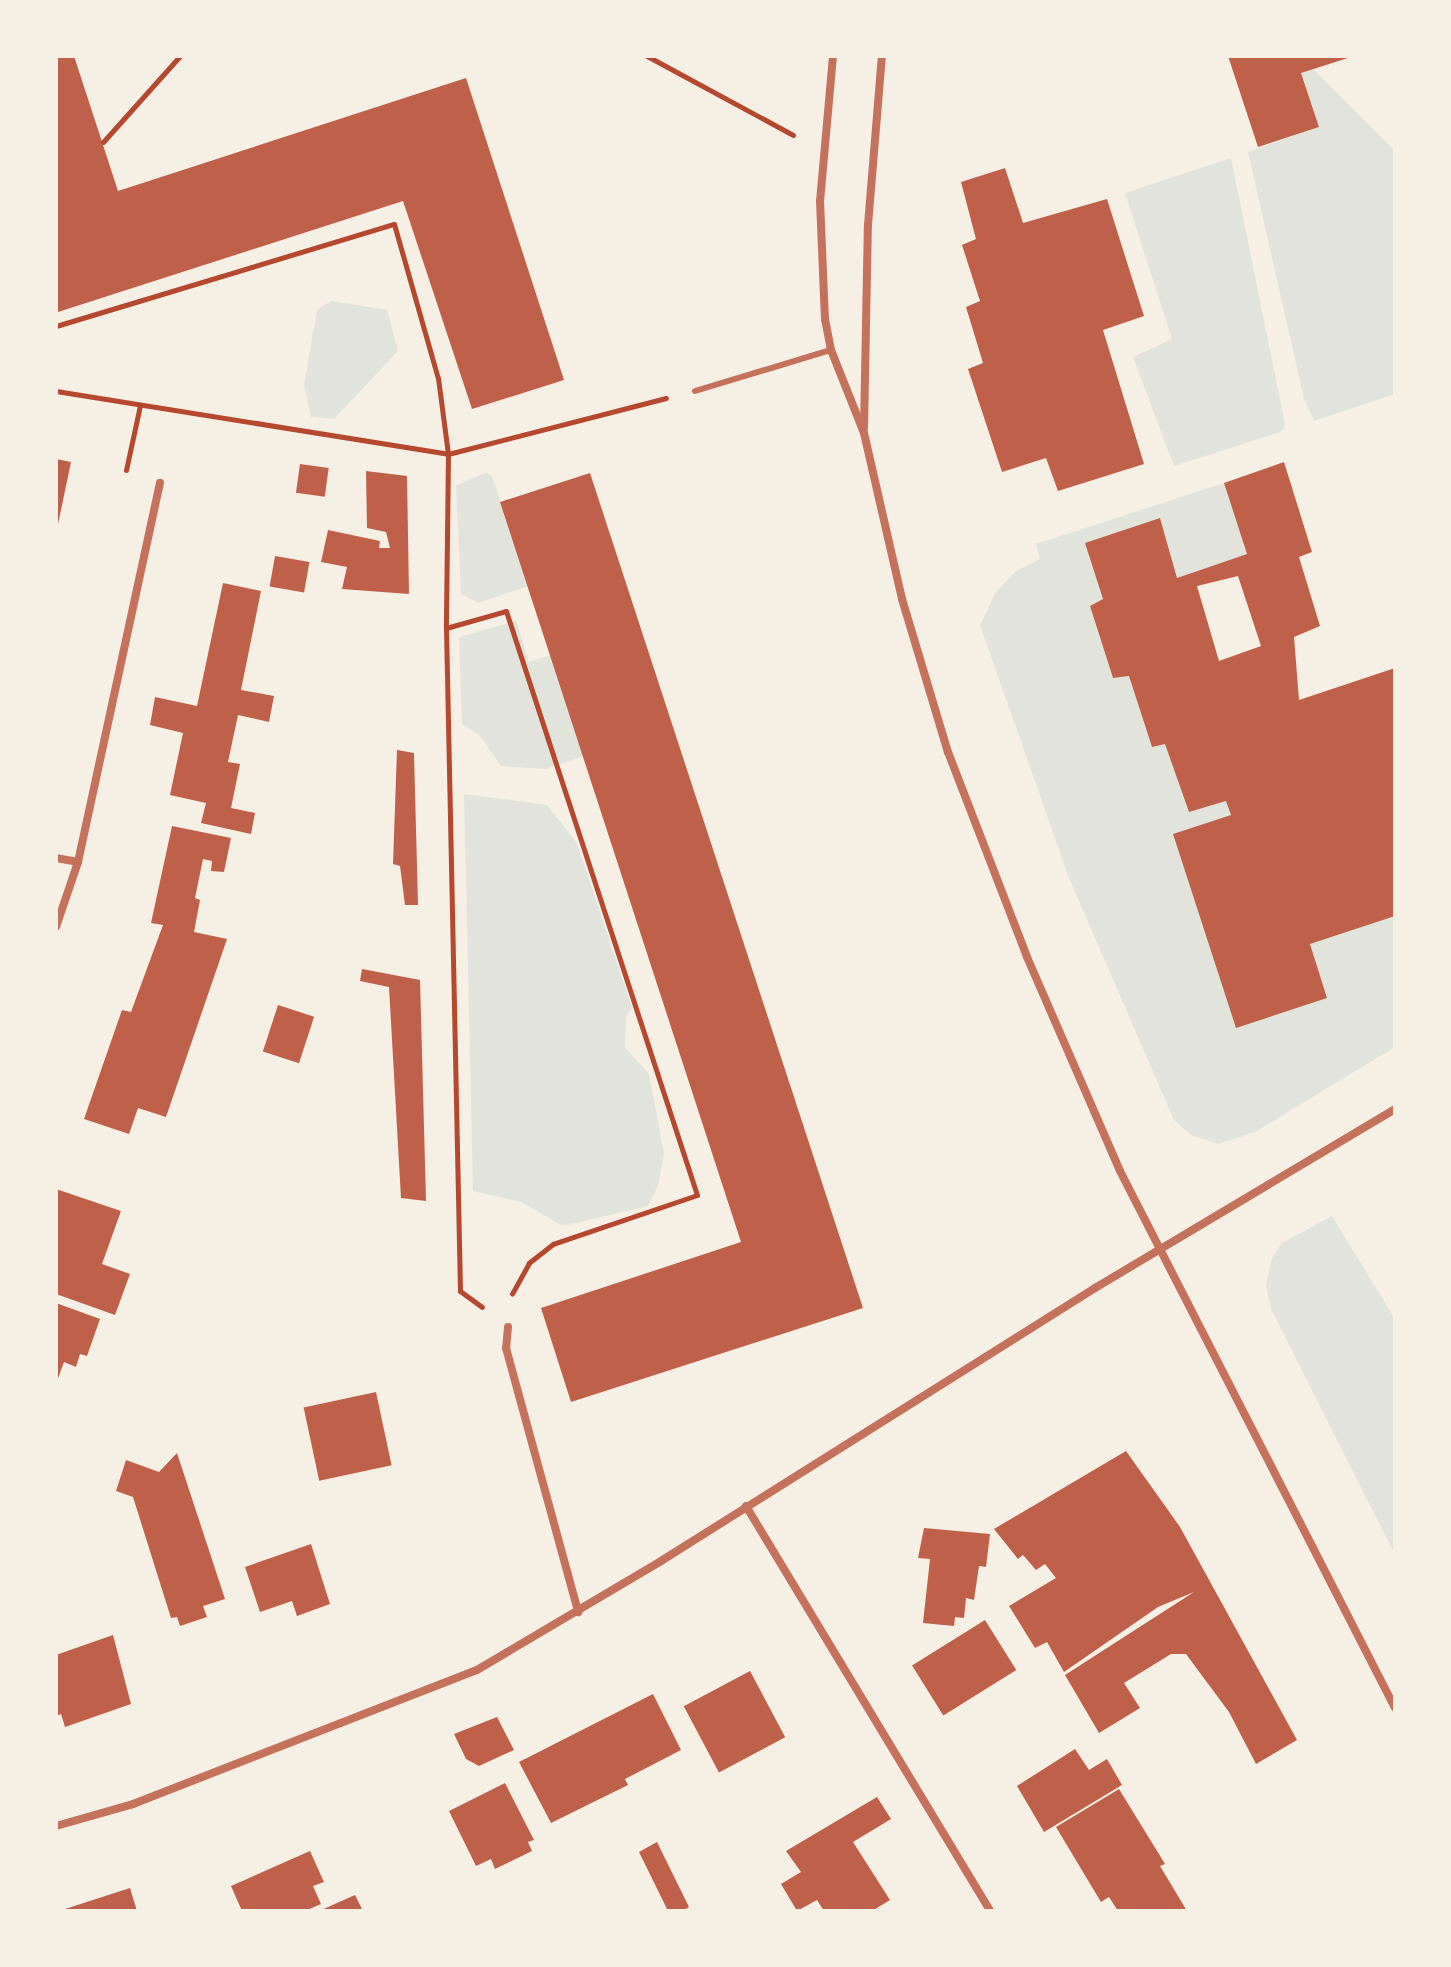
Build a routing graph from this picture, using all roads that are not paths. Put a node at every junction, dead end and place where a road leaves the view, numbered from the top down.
1 (833, 56) edge
2 (882, 56) edge
3 (831, 350) junction
4 (695, 391) dead end
5 (864, 433) junction
6 (160, 483) road end
7 (56, 858) edge
8 (78, 862) junction
9 (56, 927) edge
10 (1395, 1109) edge
11 (1163, 1248) junction
12 (508, 1327) road end
13 (746, 1506) junction
14 (578, 1612) junction
15 (1395, 1708) edge
16 (56, 1826) edge
17 (990, 1911) edge

1 - 3 street
2 - 5 street
3 - 4 lane
3 - 5 street
5 - 11 street
6 - 8 street
7 - 8 street
8 - 9 street
10 - 11 street
11 - 13 street
11 - 15 street
12 - 14 street
13 - 14 street
13 - 17 street
14 - 16 street

